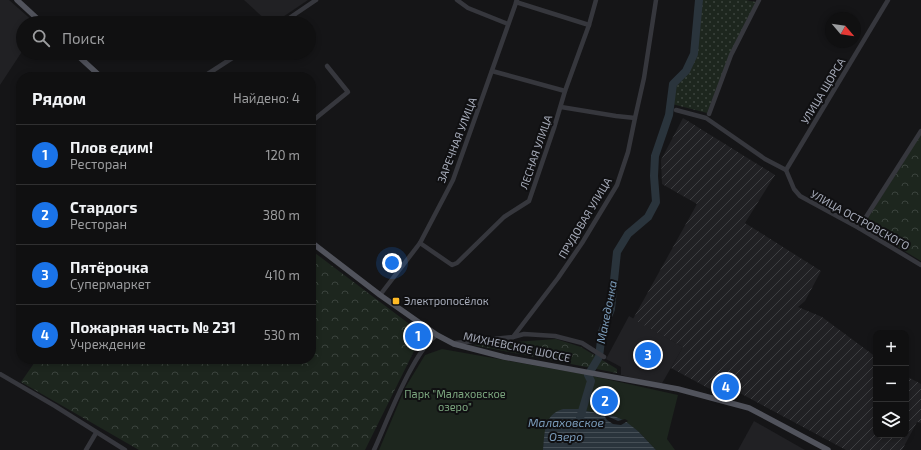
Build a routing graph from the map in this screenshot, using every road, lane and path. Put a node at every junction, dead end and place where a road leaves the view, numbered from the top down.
1 (17, 0) edge
2 (316, 0) edge
3 (457, 0) edge
4 (596, 0) edge
5 (656, 0) edge
6 (757, 0) edge
7 (888, 0) edge
8 (517, 1) edge
9 (34, 16) edge
10 (292, 16) edge
11 (508, 24) junction
12 (590, 25) junction
13 (83, 60) edge
14 (229, 60) edge
15 (327, 66) dead end
16 (492, 71) junction
17 (96, 72) edge
18 (211, 72) edge
19 (565, 91) junction
20 (561, 107) junction
21 (676, 110) dead end
22 (709, 114) dead end
23 (316, 118) edge
24 (636, 118) junction
25 (921, 130) edge
26 (786, 170) junction
27 (859, 228) junction
28 (420, 243) junction
29 (316, 246) edge
30 (921, 265) edge
31 (380, 295) junction
32 (437, 336) junction
33 (513, 337) junction
34 (454, 344) junction
35 (604, 357) dead end
36 (0, 374) edge
37 (96, 433) junction
38 (86, 450) edge
39 (125, 450) edge
40 (374, 450) edge
41 (828, 450) edge

1 - 9 main road
2 - 10 street
3 - 11 street
4 - 12 street, ЛЕСНАЯ УЛИЦА
5 - 24 street, ПРУДОВАЯ УЛИЦА
6 - 22 street
7 - 26 street, УЛИЦА ЩОРСА
8 - 11 street, ЗАРЕЧНАЯ УЛИЦА
8 - 12 street
11 - 16 street, ЗАРЕЧНАЯ УЛИЦА
12 - 19 street, ЛЕСНАЯ УЛИЦА
13 - 17 main road
14 - 18 street
15 - 23 street
16 - 19 street
16 - 28 street, ЗАРЕЧНАЯ УЛИЦА
19 - 20 street, ЛЕСНАЯ УЛИЦА
20 - 24 street
20 - 28 street, ЛЕСНАЯ УЛИЦА
21 - 26 street
24 - 33 street, ПРУДОВАЯ УЛИЦА
25 - 27 street
26 - 27 street, УЛИЦА ОСТРОВСКОГО
27 - 30 street, УЛИЦА ОСТРОВСКОГО
28 - 31 street, ЗАРЕЧНАЯ УЛИЦА
29 - 31 main road, МИХНЕВСКОЕ ШОССЕ
31 - 32 main road, МИХНЕВСКОЕ ШОССЕ
32 - 34 main road, МИХНЕВСКОЕ ШОССЕ
32 - 40 street
33 - 34 street
33 - 35 street
34 - 41 main road, МИХНЕВСКОЕ ШОССЕ
36 - 37 street
37 - 38 street
37 - 39 street

